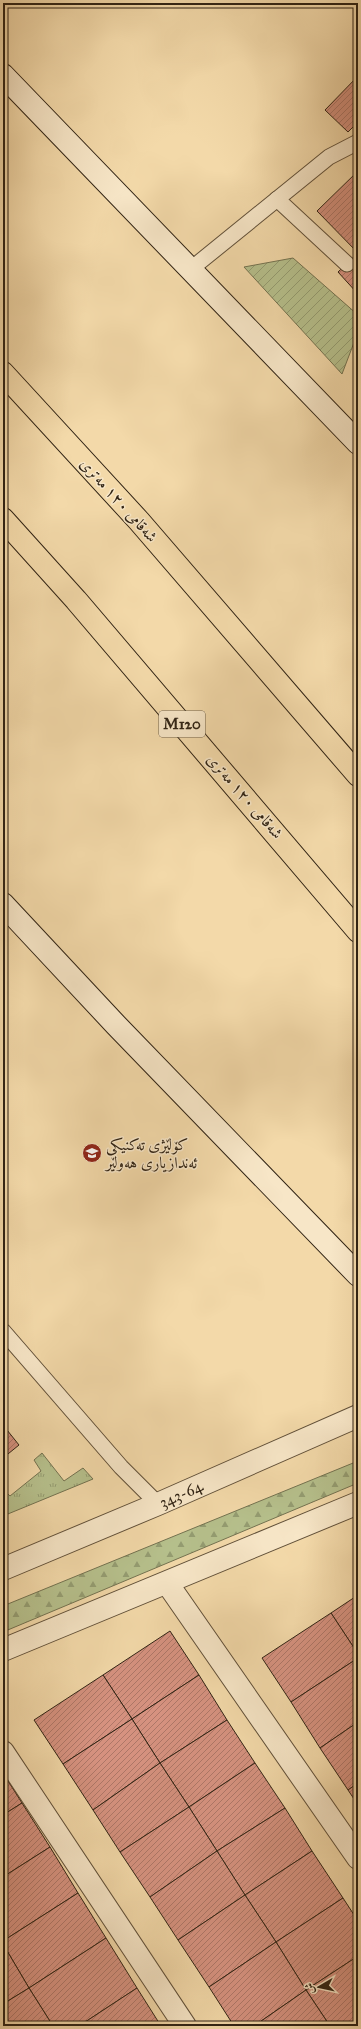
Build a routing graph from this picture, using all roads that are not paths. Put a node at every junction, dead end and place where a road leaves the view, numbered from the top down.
1 (3, 75) edge
2 (358, 142) edge
3 (277, 199) junction
4 (347, 264) dead end
5 (191, 269) junction
6 (3, 373) edge
7 (355, 434) edge
8 (3, 519) edge
9 (358, 775) edge
10 (3, 904) edge
11 (358, 931) edge
12 (358, 1275) edge
13 (3, 1331) edge
14 (358, 1416) edge
15 (358, 1503) edge
16 (158, 1504) junction
17 (3, 1569) edge
18 (167, 1583) junction
19 (3, 1650) edge
20 (3, 1752) edge
21 (358, 1858) edge
22 (185, 2026) edge

1 - 5 street
2 - 3 lane
3 - 4 lane
3 - 5 lane
5 - 7 street
6 - 9 highway, شەقامی ١٢٠ مەتری
8 - 11 highway, شەقامی ١٢٠ مەتری / M120
10 - 12 street
13 - 16 lane
14 - 16 street, 343-64
15 - 18 street
16 - 17 street, 343-64
18 - 19 street
18 - 21 street
20 - 22 street

